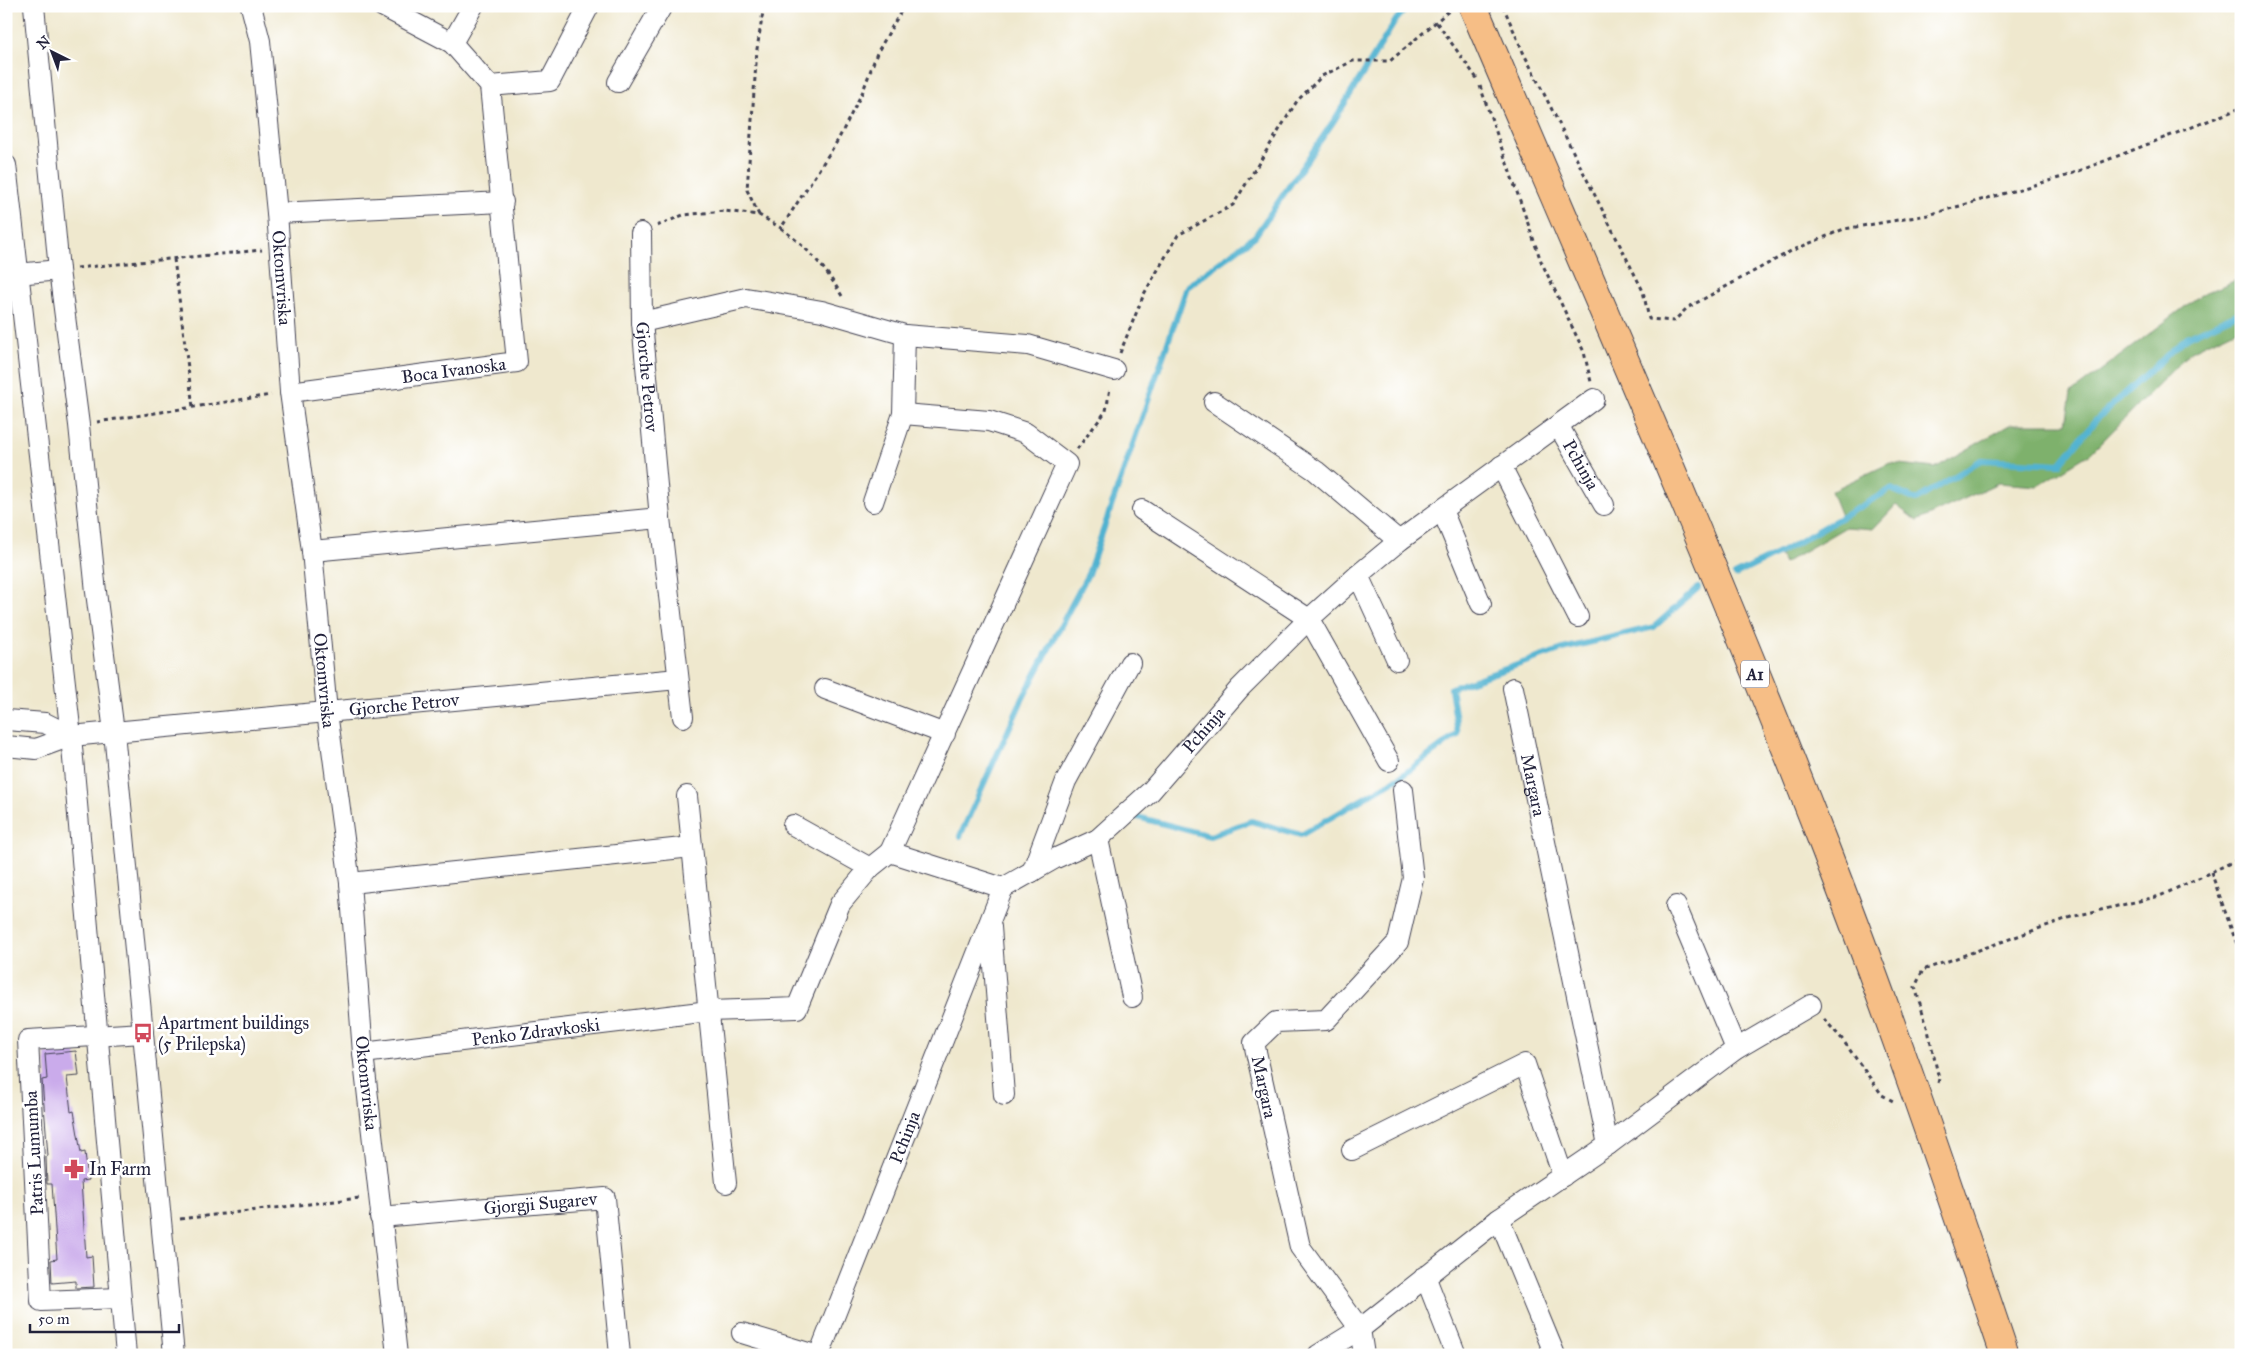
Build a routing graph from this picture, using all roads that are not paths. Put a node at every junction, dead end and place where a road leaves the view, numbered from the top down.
1 (34, 6) edge
2 (251, 6) edge
3 (382, 6) edge
4 (473, 6) edge
5 (589, 6) edge
6 (662, 6) edge
7 (1472, 6) edge
8 (452, 43) junction
9 (618, 82) dead end
10 (490, 86) junction
11 (6, 165) edge
12 (503, 202) junction
13 (277, 213) junction
14 (641, 233) road end
15 (59, 270) junction
16 (18, 274) junction
17 (642, 322) junction
18 (905, 335) junction
19 (1114, 370) road end
20 (290, 392) junction
21 (1594, 399) road end
22 (1214, 402) dead end
23 (902, 414) junction
24 (1558, 425) junction
25 (1501, 466) junction
26 (873, 502) dead end
27 (1604, 505) dead end
28 (1142, 510) dead end
29 (1442, 510) junction
30 (660, 518) junction
31 (1399, 541) junction
32 (312, 551) junction
33 (1358, 575) junction
34 (1481, 604) dead end
35 (1578, 617) dead end
36 (1309, 618) junction
37 (1397, 660) dead end
38 (1130, 663) dead end
39 (678, 678) junction
40 (1513, 688) dead end
41 (825, 689) dead end
42 (327, 712) junction
43 (683, 716) dead end
44 (6, 720) edge
45 (114, 732) junction
46 (945, 734) junction
47 (71, 736) junction
48 (6, 746) edge
49 (1389, 760) dead end
50 (1403, 790) dead end
51 (687, 796) dead end
52 (793, 825) dead end
53 (1098, 839) junction
54 (692, 847) junction
55 (890, 852) junction
56 (870, 868) junction
57 (1032, 872) junction
58 (350, 883) junction
59 (1004, 888) junction
60 (1676, 906) dead end
61 (990, 921) junction
62 (1132, 997) dead end
63 (1811, 1005) road end
64 (709, 1011) junction
65 (143, 1033) junction
66 (98, 1035) junction
67 (1736, 1049) junction
68 (363, 1053) junction
69 (1004, 1095) dead end
70 (1608, 1146) junction
71 (1352, 1150) dead end
72 (1563, 1176) junction
73 (726, 1182) dead end
74 (380, 1217) junction
75 (1499, 1219) junction
76 (1425, 1276) junction
77 (120, 1298) junction
78 (1360, 1329) junction
79 (742, 1334) dead end
80 (126, 1355) edge
81 (174, 1355) edge
82 (397, 1355) edge
83 (620, 1355) edge
84 (817, 1355) edge
85 (1318, 1355) edge
86 (1364, 1355) edge
87 (1456, 1355) edge
88 (1555, 1355) edge
89 (2006, 1355) edge

1 - 15 street
2 - 13 street, Oktomvriska
3 - 8 street
4 - 8 street
5 - 10 street
6 - 9 street
7 - 89 main road, A1
8 - 10 street
10 - 12 street, Boca Ivanoska
11 - 16 street
12 - 13 street
12 - 20 street, Boca Ivanoska
13 - 20 street, Oktomvriska
14 - 17 street, Gjorche Petrov
15 - 16 street
15 - 45 street
16 - 47 street
17 - 18 street
17 - 30 street, Gjorche Petrov
18 - 19 street
18 - 23 street
20 - 32 street, Oktomvriska
21 - 24 street, Pchinja
22 - 31 street
23 - 26 street
23 - 46 street
24 - 25 street, Pchinja
24 - 27 street, Pchinja
25 - 29 street, Pchinja
25 - 35 street
28 - 36 street
29 - 31 street, Pchinja
29 - 34 street
30 - 32 street
30 - 39 street, Gjorche Petrov
31 - 33 street, Pchinja
32 - 42 street, Oktomvriska
33 - 36 street, Pchinja
33 - 37 street
36 - 49 street
36 - 53 street, Pchinja
38 - 57 street
39 - 42 street, Gjorche Petrov
39 - 43 street, Gjorche Petrov
40 - 70 street, Margara
41 - 46 street
42 - 45 street, Gjorche Petrov
42 - 58 street, Oktomvriska
44 - 47 street
45 - 47 street, Gjorche Petrov
45 - 65 street
46 - 55 street
47 - 48 street, Gjorche Petrov
47 - 66 street
50 - 78 street, Margara
51 - 54 street
52 - 56 street
53 - 57 street, Pchinja
53 - 62 street
54 - 58 street
54 - 64 street
55 - 56 street
55 - 59 street
56 - 64 street
57 - 59 street, Pchinja
58 - 68 street, Oktomvriska
59 - 61 street, Pchinja
60 - 67 street
61 - 69 street, Pchinja
61 - 84 street, Pchinja
63 - 67 street
64 - 68 street, Penko Zdravkoski
64 - 73 street
65 - 66 street, Patris Lumumba
65 - 81 street
66 - 77 street
66 - 77 street, Patris Lumumba
67 - 70 street
68 - 74 street, Oktomvriska
70 - 72 street
71 - 72 street
72 - 75 street
74 - 82 street, Oktomvriska
74 - 83 street, Gjorgji Sugarev
75 - 76 street
75 - 88 street
76 - 78 street
76 - 87 street
77 - 80 street
78 - 85 street
78 - 86 street, Margara
79 - 84 street, Pchinja

